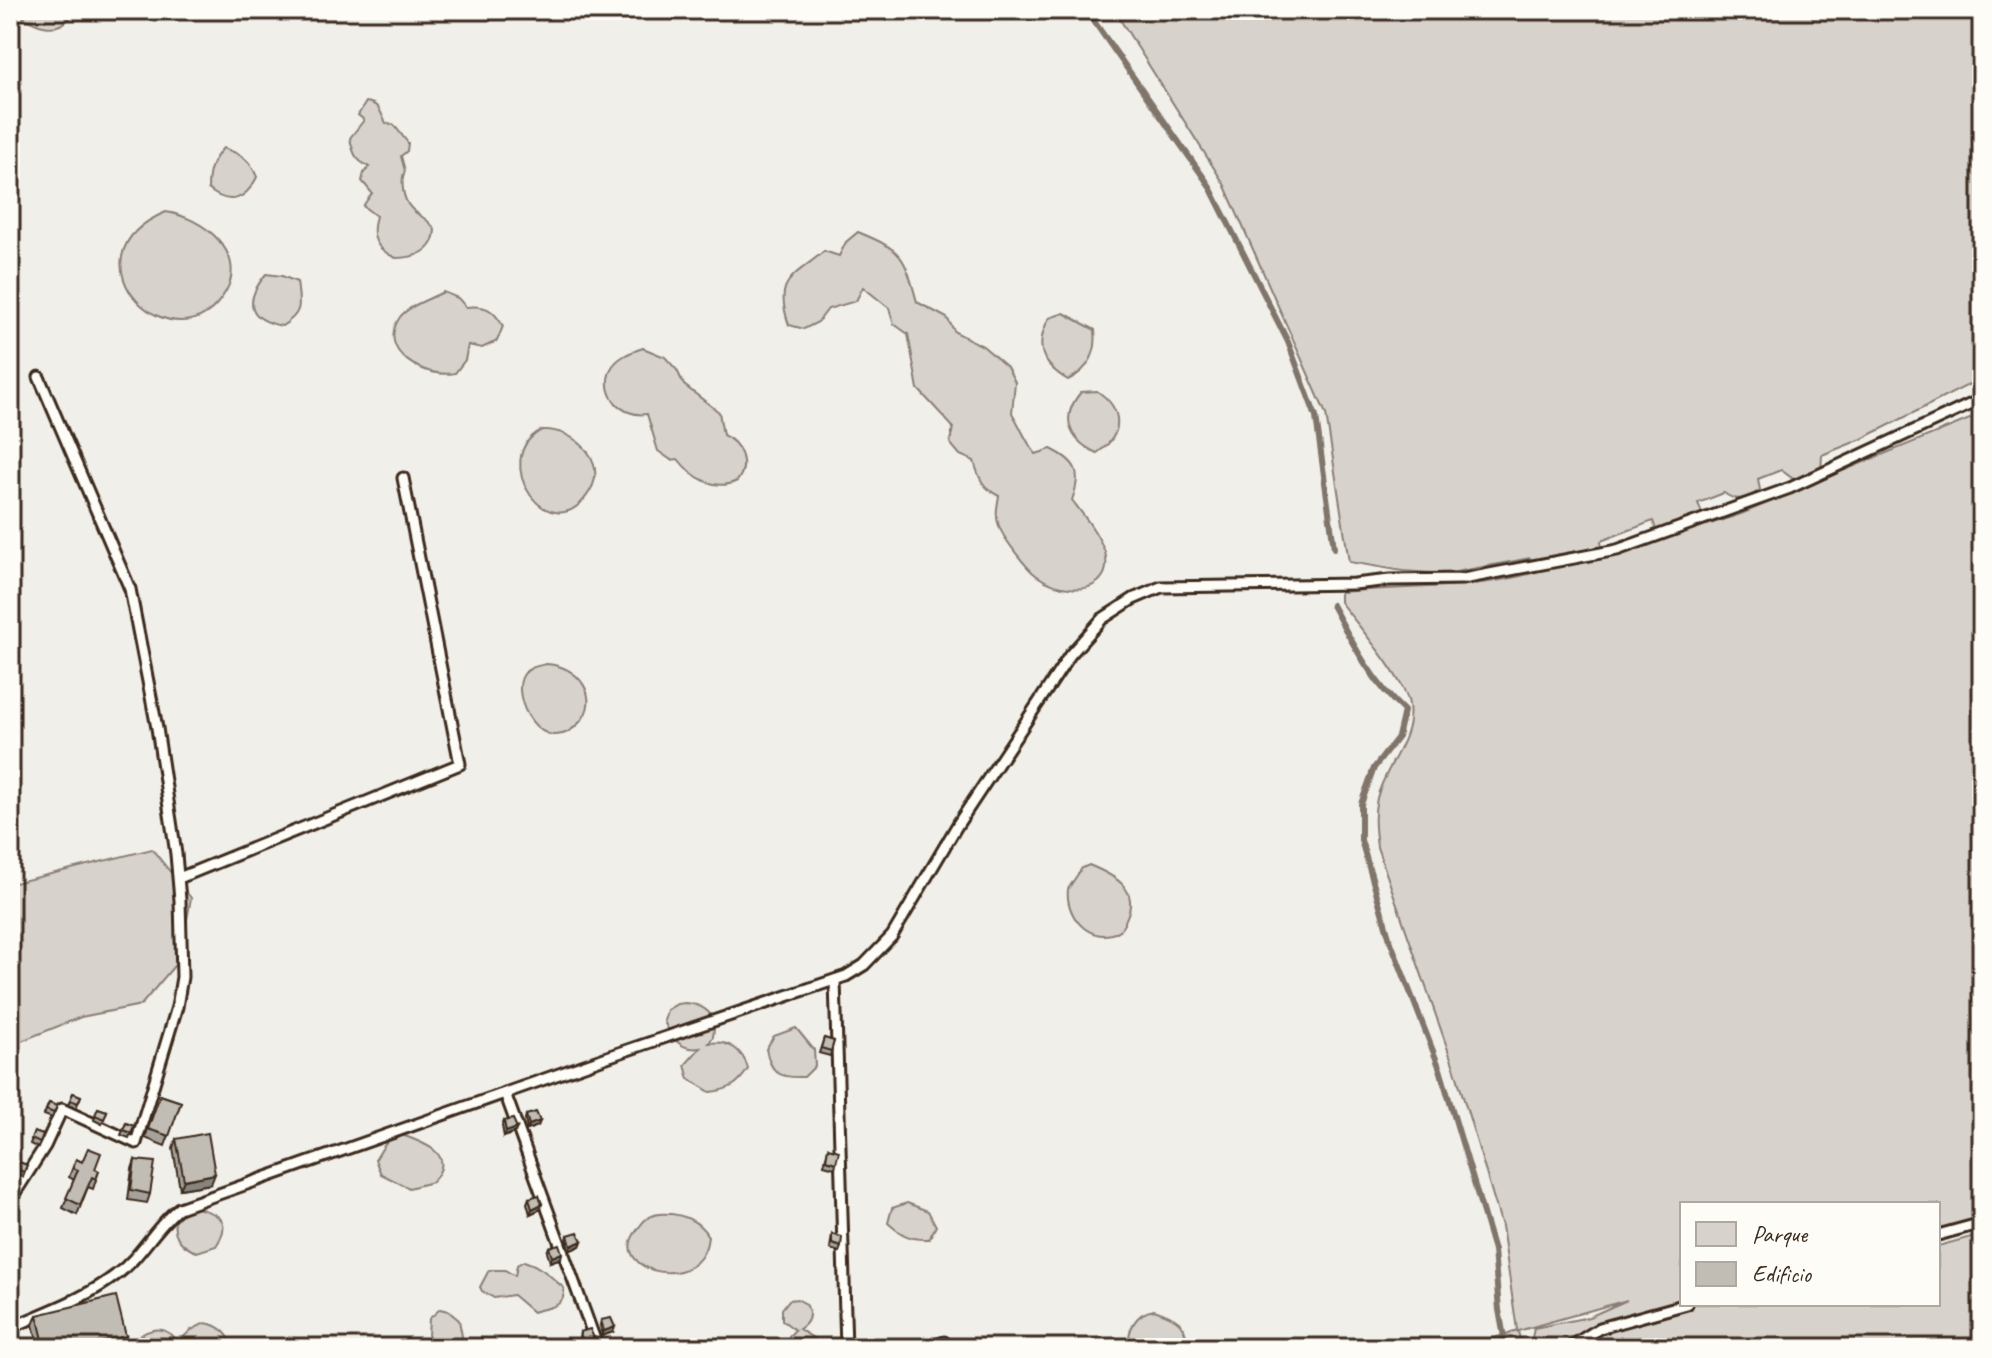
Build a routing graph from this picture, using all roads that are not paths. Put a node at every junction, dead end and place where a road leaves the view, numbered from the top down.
1 (39, 377) dead end
2 (1982, 399) edge
3 (403, 478) dead end
4 (179, 878) junction
5 (835, 980) junction
6 (505, 1093) junction
7 (12, 1196) edge
8 (10, 1207) edge
9 (1982, 1223) edge
10 (1940, 1234) edge
11 (1680, 1306) edge
12 (10, 1328) edge
13 (944, 1342) dead end
14 (598, 1348) edge
15 (846, 1348) edge
16 (926, 1348) edge
17 (1568, 1348) edge

1 - 4 lane
2 - 5 lane
3 - 4 lane
4 - 7 lane
5 - 6 lane
5 - 15 lane
6 - 12 lane
6 - 14 lane
7 - 8 lane
9 - 10 lane
11 - 17 lane
13 - 16 lane

